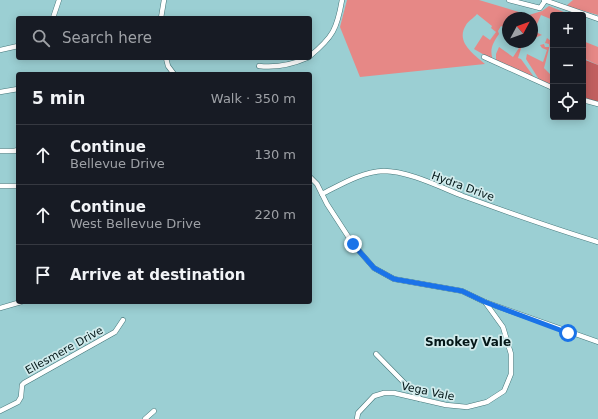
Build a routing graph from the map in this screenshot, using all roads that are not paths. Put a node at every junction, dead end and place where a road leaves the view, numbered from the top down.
1 (59, 0) edge
2 (164, 0) edge
3 (342, 0) edge
4 (509, 0) edge
5 (545, 0) edge
6 (54, 16) edge
7 (161, 16) edge
8 (598, 19) edge
9 (16, 46) edge
10 (0, 50) edge
11 (312, 54) edge
12 (484, 57) dead end
13 (166, 60) edge
14 (303, 60) edge
15 (259, 66) dead end
16 (172, 72) edge
17 (550, 87) edge
18 (16, 89) edge
19 (0, 92) edge
20 (586, 101) edge
21 (598, 104) edge
22 (16, 150) edge
23 (0, 151) edge
24 (312, 179) edge
25 (0, 186) edge
26 (16, 186) edge
27 (322, 194) junction
28 (598, 242) edge
29 (485, 302) junction
30 (16, 304) edge
31 (0, 308) edge
32 (123, 320) dead end
33 (598, 342) edge
34 (376, 354) dead end
35 (420, 399) junction
36 (0, 411) edge
37 (154, 411) dead end
38 (145, 419) edge
39 (357, 419) edge

1 - 6 street
2 - 7 street
3 - 11 street
4 - 5 street
5 - 8 street
9 - 10 street
12 - 17 street
13 - 16 street
14 - 15 street
18 - 19 street
20 - 21 street
22 - 23 street
24 - 27 street
25 - 26 street
27 - 28 street, Hydra Drive
27 - 29 street
29 - 33 street
29 - 35 street, Vega Vale
30 - 31 street
32 - 36 street, Ellesmere Drive
34 - 35 street
35 - 39 street, Vega Vale
37 - 38 street

